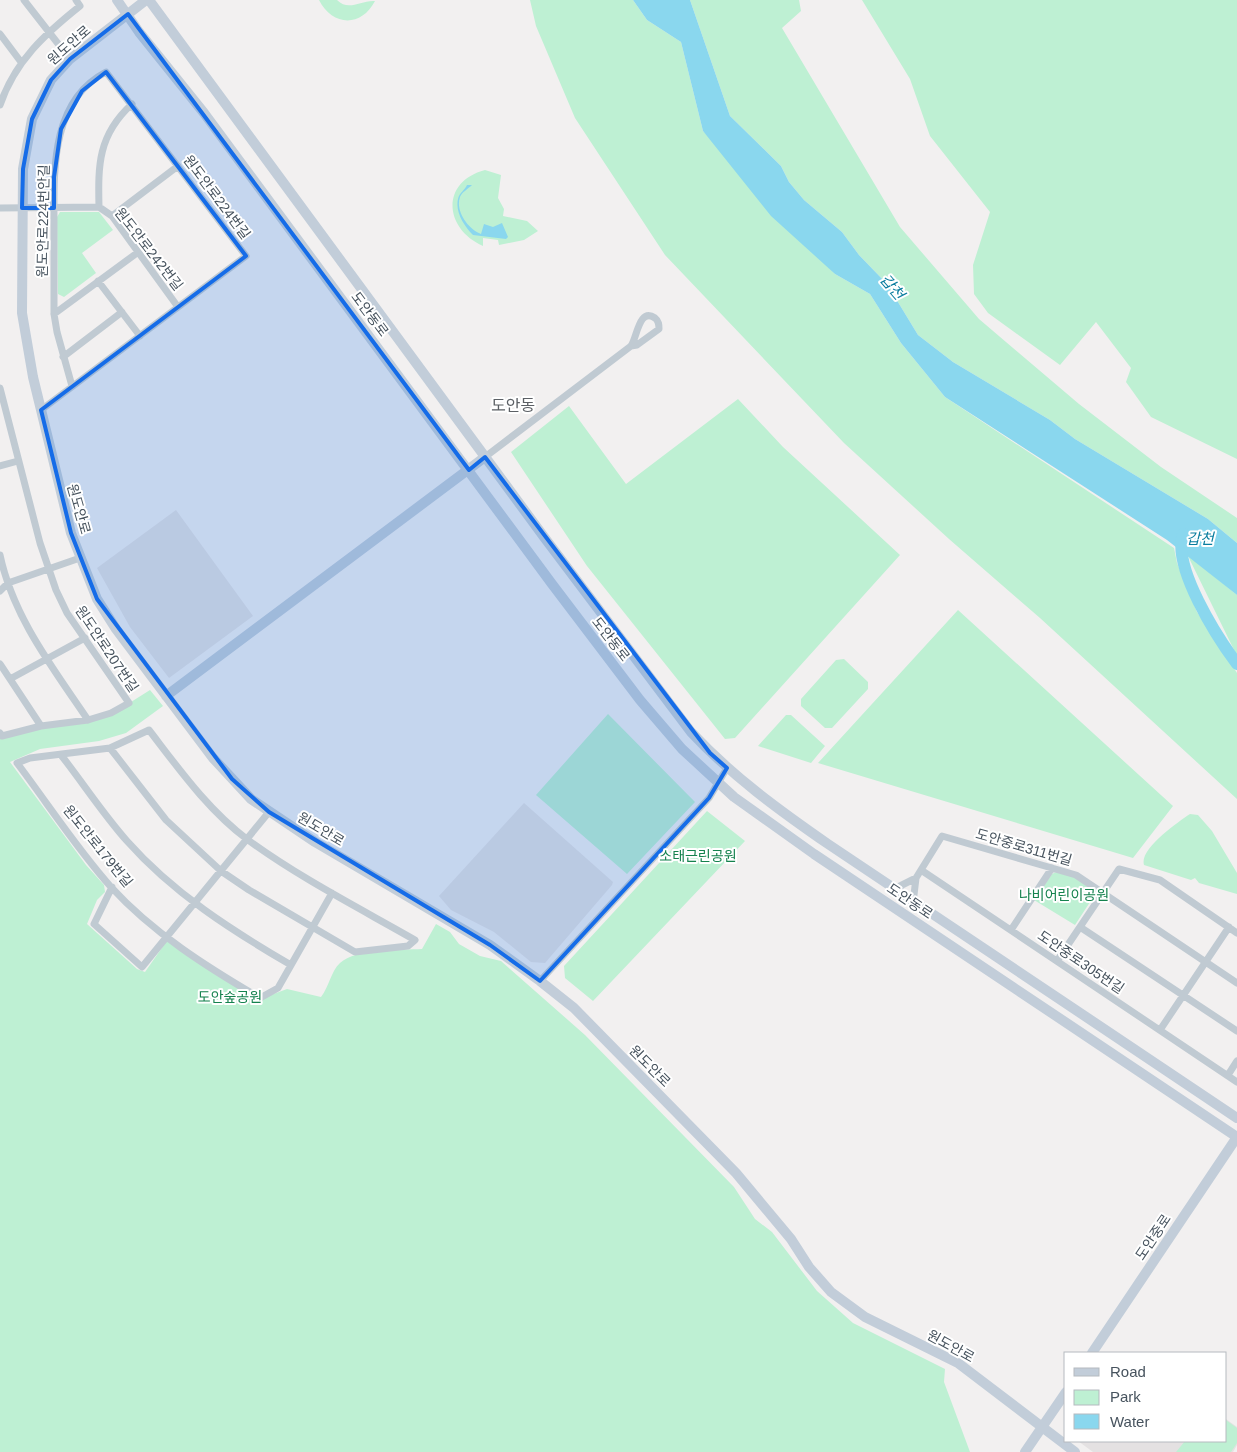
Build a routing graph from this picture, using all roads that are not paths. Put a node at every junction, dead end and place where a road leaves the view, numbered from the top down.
1 (24, 0) edge
2 (118, 0) edge
3 (148, 0) edge
4 (78, 3) edge
5 (128, 14) junction
6 (48, 31) junction
7 (0, 34) edge
8 (70, 59) junction
9 (22, 62) junction
10 (106, 72) joint
11 (132, 104) junction
12 (0, 105) edge
13 (178, 166) junction
14 (99, 207) junction
15 (0, 208) edge
16 (22, 208) junction
17 (54, 208) junction
18 (112, 216) junction
19 (138, 253) junction
20 (98, 281) junction
21 (178, 307) junction
22 (122, 312) junction
23 (54, 314) junction
24 (140, 336) junction
25 (631, 346) junction
26 (63, 357) junction
27 (72, 386) junction
28 (0, 388) edge
29 (41, 410) junction
30 (486, 457) junction
31 (18, 461) junction
32 (0, 466) edge
33 (468, 470) junction
34 (0, 555) edge
35 (80, 558) junction
36 (48, 569) junction
37 (8, 583) junction
38 (0, 591) edge
39 (85, 638) junction
40 (46, 661) junction
41 (0, 664) edge
42 (10, 679) junction
43 (166, 696) junction
44 (88, 720) junction
45 (41, 726) junction
46 (0, 733) edge
47 (110, 748) junction
48 (61, 755) junction
49 (727, 768) junction
50 (718, 784) junction
51 (269, 812) junction
52 (248, 840) junction
53 (1052, 868) junction
54 (921, 870) junction
55 (221, 871) junction
56 (916, 878) junction
57 (112, 887) junction
58 (894, 889) junction
59 (1103, 892) junction
60 (332, 893) junction
61 (913, 903) junction
62 (194, 904) junction
63 (312, 927) junction
64 (1080, 927) junction
65 (1229, 927) junction
66 (1012, 930) junction
67 (1237, 932) edge
68 (167, 937) junction
69 (1057, 961) junction
70 (1206, 962) junction
71 (291, 965) junction
72 (540, 981) junction
73 (1237, 983) edge
74 (1183, 995) junction
75 (1160, 1030) junction
76 (1237, 1031) edge
77 (1237, 1061) edge
78 (1228, 1076) junction
79 (1237, 1082) edge
80 (1237, 1118) edge
81 (1237, 1137) edge
82 (1093, 1352) edge
83 (1064, 1395) edge
84 (1042, 1426) junction
85 (1025, 1452) edge
86 (1076, 1452) edge

1 - 6 street
2 - 5 main road, 도안동로
3 - 5 main road, 원도안로
3 - 30 main road, 도안동로
4 - 6 street
5 - 8 main road, 원도안로
5 - 33 main road, 도안동로
6 - 8 street
6 - 9 street
7 - 9 street
8 - 16 main road, 원도안로
9 - 12 street
10 - 11 street, 원도안로224번길
10 - 17 street, 원도안로224번안길
11 - 13 street, 원도안로224번길
11 - 14 street, 원도안로242번길
13 - 18 street
13 - 21 street, 원도안로224번길
14 - 17 street, 원도안로242번길
14 - 18 street, 원도안로242번길
15 - 16 street, 원도안로242번길
16 - 17 street, 원도안로242번길
16 - 29 main road, 원도안로
17 - 23 street, 원도안로224번안길
18 - 19 street, 원도안로242번길
19 - 20 street
19 - 21 street, 원도안로242번길
20 - 22 street
20 - 23 street
21 - 24 street, 원도안로224번길
22 - 24 street
22 - 26 street
23 - 26 street, 원도안로224번안길
24 - 27 street, 원도안로224번길
25 - 25 street
25 - 30 street
26 - 27 street, 원도안로224번안길
27 - 29 street, 원도안로224번길
28 - 31 street, 원도안로207번길
29 - 35 main road, 원도안로
30 - 33 main road
30 - 49 main road, 도안동로
31 - 32 street
31 - 36 street, 원도안로207번길
33 - 43 main road
33 - 50 main road, 도안동로
34 - 37 street
35 - 36 street
35 - 43 main road, 원도안로
36 - 37 street
36 - 39 street, 원도안로207번길
37 - 38 street
37 - 40 street
39 - 40 street
39 - 44 street, 원도안로207번길
40 - 42 street
40 - 44 street
41 - 42 street
42 - 45 street
43 - 51 main road, 원도안로
44 - 45 street, 원도안로207번길
45 - 46 street, 원도안로207번길
47 - 48 street
47 - 52 street
47 - 55 street
48 - 57 street, 원도안로179번길
48 - 62 street, 원도안로179번길
49 - 50 street
49 - 58 main road, 도안동로
50 - 72 street
50 - 81 main road, 도안동로
51 - 52 street
51 - 72 main road, 원도안로
52 - 55 street
52 - 60 street
53 - 54 street, 도안중로311번길
53 - 59 street, 도안중로311번길
53 - 66 street
54 - 56 street, 도안중로311번길
54 - 66 street, 도안중로305번길
55 - 62 street
55 - 63 street
56 - 58 street
56 - 61 street
57 - 68 street, 원도안로179번길
57 - 68 street
58 - 61 main road, 도안동로
59 - 64 street
59 - 65 street
59 - 70 street, 도안중로311번길
60 - 63 street, 원도안로179번길
60 - 63 street
61 - 80 main road, 도안동로
62 - 68 street
62 - 71 street, 원도안로179번길
63 - 71 street, 원도안로179번길
64 - 69 street
64 - 74 street, 도안중로305번길
65 - 67 street
65 - 70 street
66 - 69 street, 도안중로305번길
68 - 71 street, 원도안로179번길
69 - 75 street, 도안중로305번길
70 - 73 street, 도안중로311번길
70 - 74 street
72 - 84 main road, 원도안로
74 - 75 street
74 - 76 street, 도안중로305번길
75 - 78 street, 도안중로305번길
77 - 78 street
78 - 79 street, 도안중로305번길
81 - 82 main road, 도안중로
83 - 84 main road
84 - 85 main road
84 - 86 main road, 원도안로

